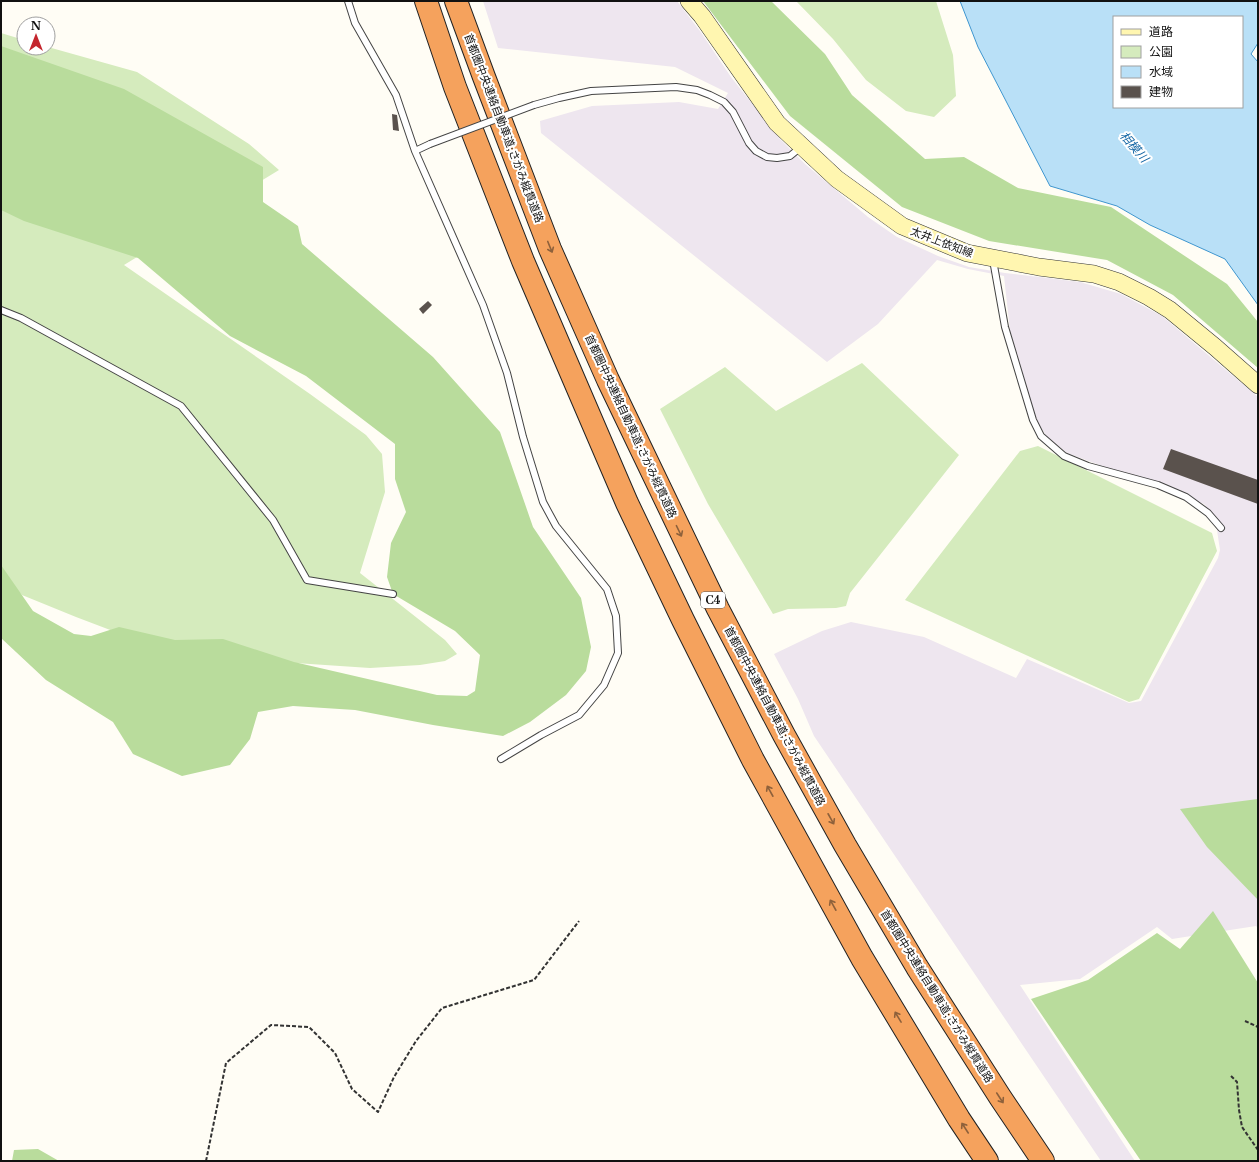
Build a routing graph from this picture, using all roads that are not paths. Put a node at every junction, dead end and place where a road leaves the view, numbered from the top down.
1 (348, 1) edge
2 (426, 1) edge
3 (456, 1) edge
4 (689, 1) edge
5 (801, 147) junction
6 (415, 151) junction
7 (993, 258) junction
8 (1, 310) edge
9 (1258, 385) edge
10 (1221, 528) dead end
11 (393, 594) dead end
12 (501, 759) dead end
13 (987, 1161) edge
14 (1043, 1161) edge

1 - 6 lane
13 -> 2 highway
3 -> 14 highway, 首都圏中央連絡自動車道;さがみ縦貫道路 / C4
4 - 5 main road, 太井上依知線
5 - 6 lane, bridge
5 - 7 main road, 太井上依知線
6 - 12 lane
7 - 9 main road, 太井上依知線
7 - 10 lane
8 - 11 lane

